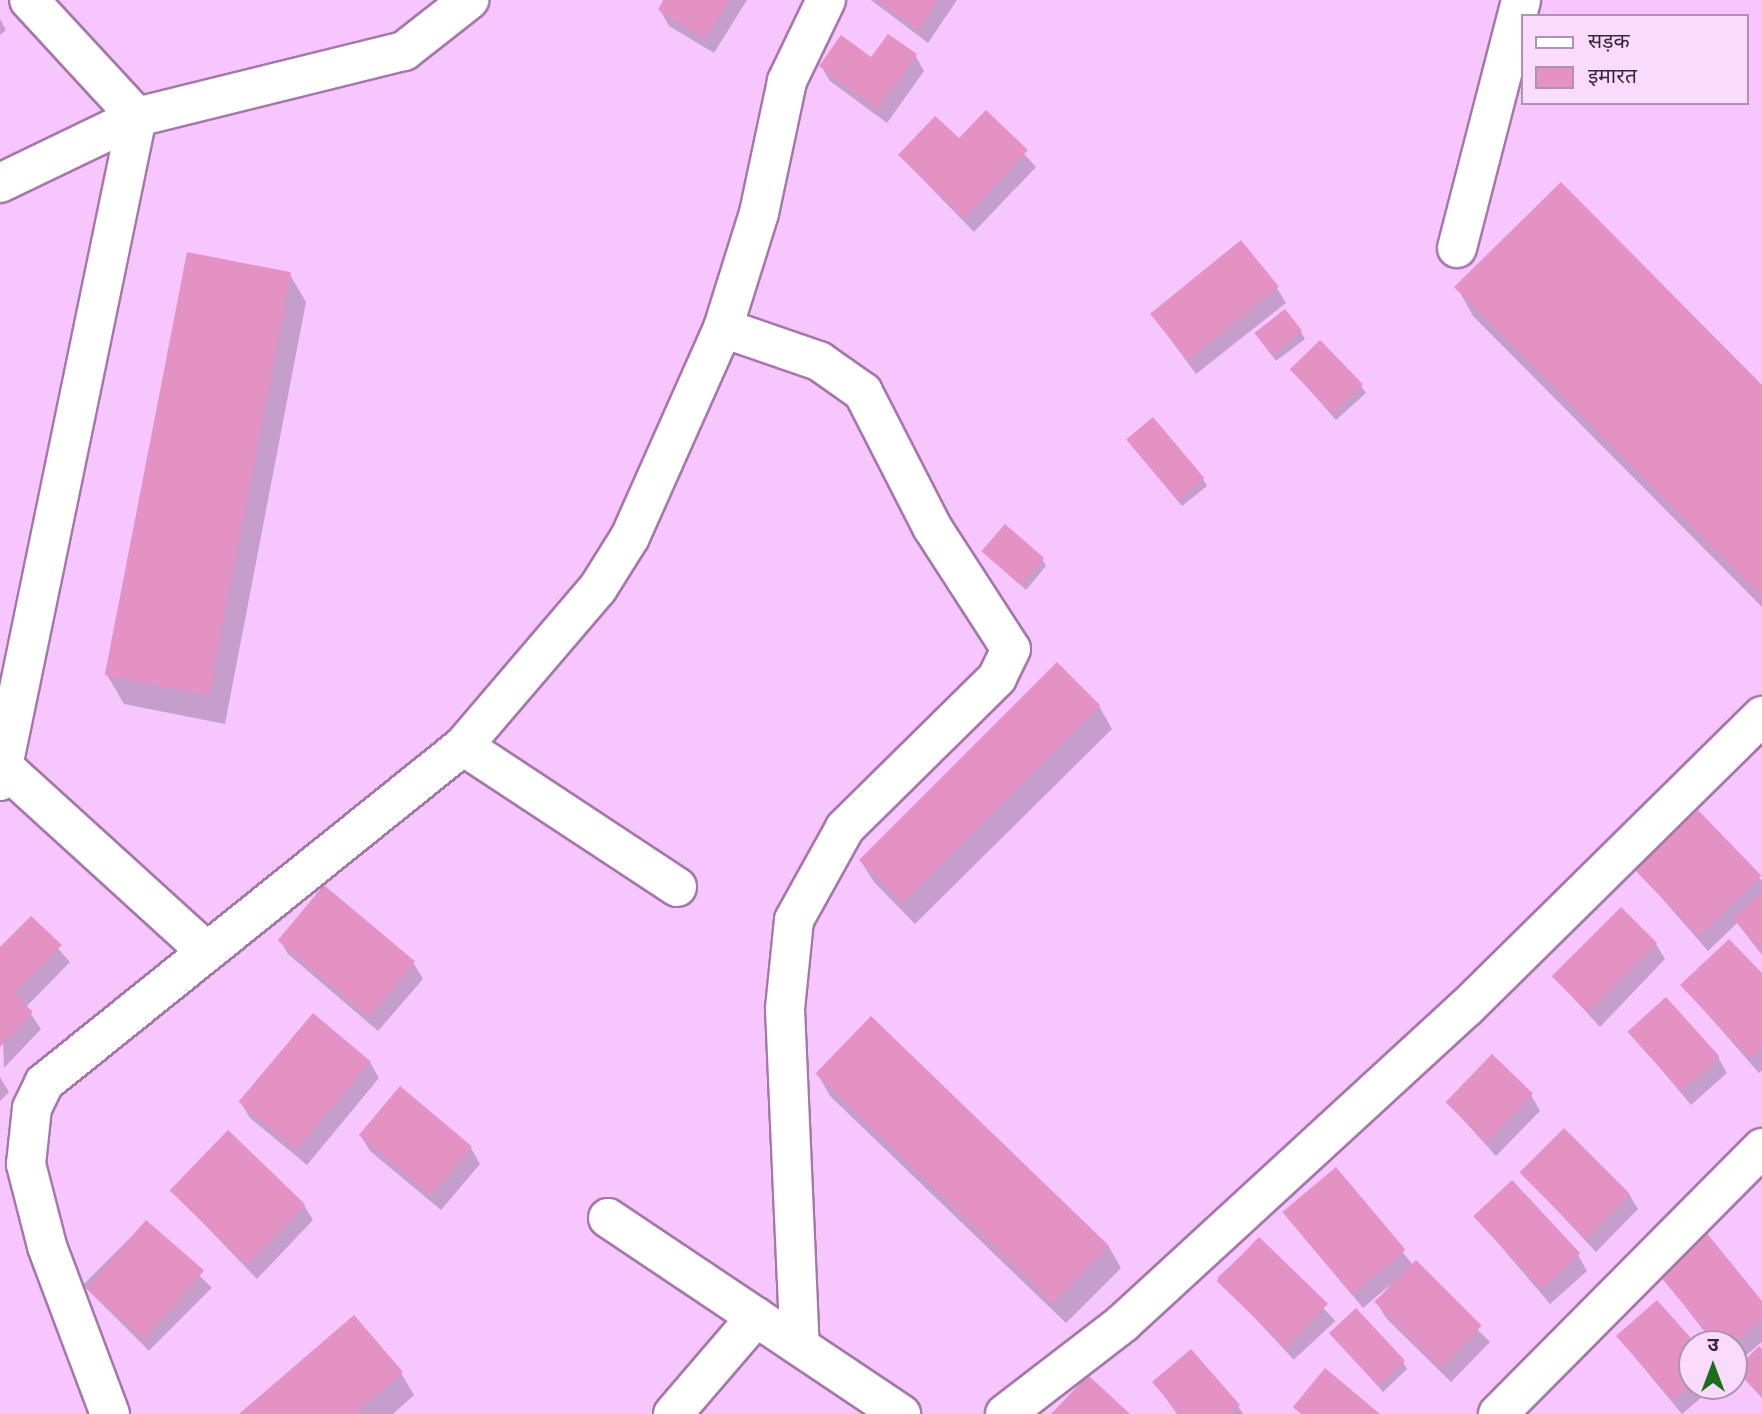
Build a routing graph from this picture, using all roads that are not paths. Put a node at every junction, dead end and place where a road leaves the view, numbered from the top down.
1 (29, 0) edge
2 (469, 0) edge
3 (826, 0) edge
4 (1521, 0) edge
5 (137, 117) junction
6 (0, 183) edge
7 (1457, 248) dead end
8 (723, 328) junction
9 (1762, 716) edge
10 (463, 746) junction
11 (2, 775) edge
12 (677, 887) dead end
13 (206, 951) junction
14 (1762, 1148) edge
15 (608, 1218) dead end
16 (756, 1317) junction
17 (800, 1346) junction
18 (110, 1414) edge
19 (673, 1414) edge
20 (901, 1414) edge
21 (1005, 1414) edge
22 (1498, 1414) edge

1 - 5 street
2 - 5 street
3 - 8 street
4 - 7 street
5 - 6 street
5 - 11 street
8 - 10 street
8 - 17 street
9 - 21 street
10 - 12 street
10 - 13 street
11 - 13 street
13 - 18 street
14 - 22 street
15 - 16 street
16 - 17 street
16 - 19 street
17 - 20 street

